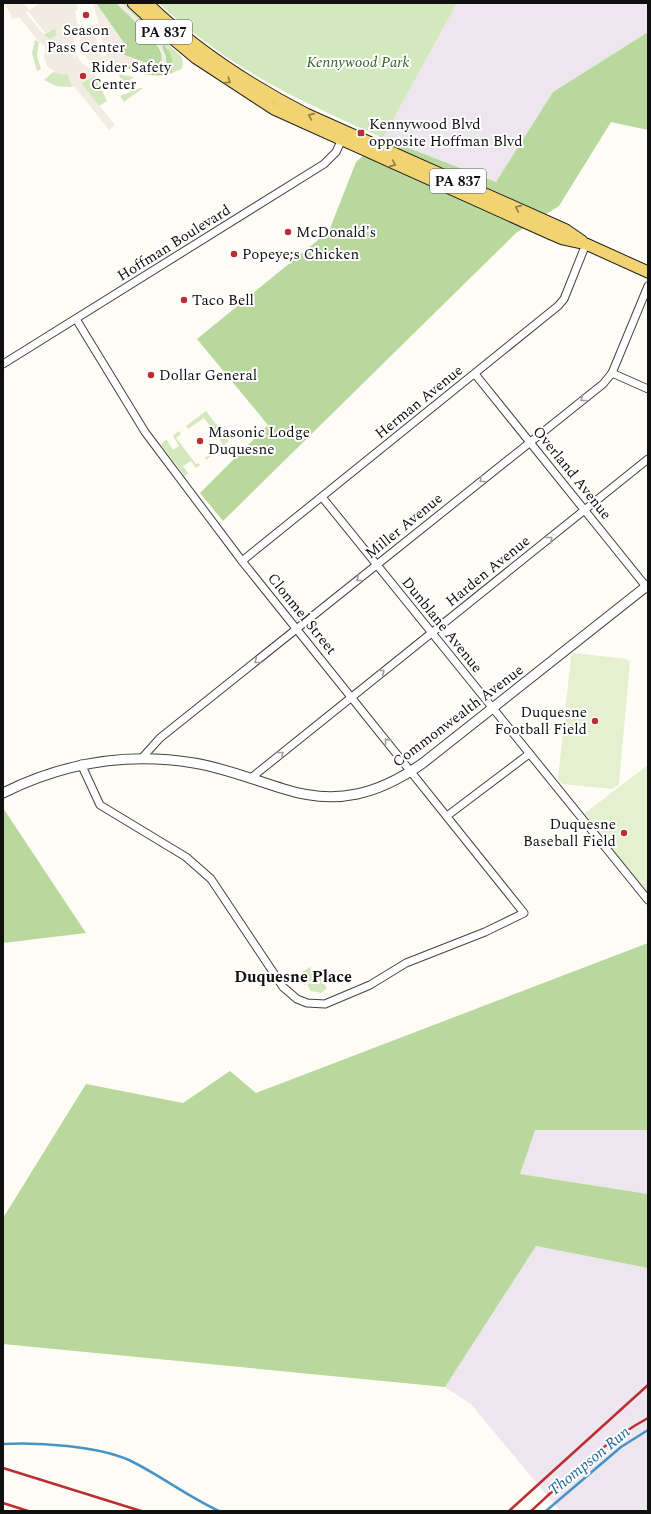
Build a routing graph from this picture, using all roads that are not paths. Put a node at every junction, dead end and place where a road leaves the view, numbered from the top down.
1 (133, 3) edge
2 (147, 3) edge
3 (343, 136) junction
4 (586, 244) junction
5 (648, 272) edge
6 (648, 286) edge
7 (76, 319) junction
8 (3, 364) edge
9 (612, 373) junction
10 (475, 374) junction
11 (648, 389) edge
12 (529, 442) junction
13 (648, 459) edge
14 (322, 496) junction
15 (586, 510) junction
16 (242, 561) junction
17 (377, 565) junction
18 (647, 587) edge
19 (297, 629) junction
20 (432, 633) junction
21 (352, 697) junction
22 (492, 708) junction
23 (529, 754) junction
24 (141, 758) junction
25 (80, 764) junction
26 (412, 771) junction
27 (251, 778) junction
28 (3, 793) edge
29 (447, 816) junction
30 (648, 900) edge

1 -> 3 main road, PA 837
3 -> 2 main road, PA 837
3 - 4 main road, PA 837
3 - 7 street, Hoffman Boulevard
4 - 5 main road, PA 837
4 - 10 street, Herman Avenue
6 - 9 street, Miller Avenue
7 - 8 street, Hoffman Boulevard
7 - 16 street, Clonmel Street
9 - 11 street
9 -> 12 street, Miller Avenue
10 - 12 street, Overland Avenue
10 - 14 street, Herman Avenue
12 - 15 street, Overland Avenue
12 -> 17 street, Miller Avenue
13 - 15 street, Harden Avenue
14 - 16 street, Herman Avenue
14 - 17 street, Dunblane Avenue
15 - 18 street, Overland Avenue
20 -> 15 street, Harden Avenue
16 - 19 street, Clonmel Street
17 -> 19 street, Miller Avenue
17 - 20 street, Dunblane Avenue
18 - 22 street, Commonwealth Avenue
19 - 21 street, Clonmel Street
19 -> 24 street, Miller Avenue
21 -> 20 street, Harden Avenue
20 - 22 street, Dunblane Avenue
26 -> 21 street, Clonmel Street
27 -> 21 street, Harden Avenue
22 - 23 street, Dunblane Avenue
22 - 26 street, Commonwealth Avenue
23 - 29 street
23 - 30 street, Dunblane Avenue
24 - 25 street, Commonwealth Avenue
24 - 27 street, Commonwealth Avenue
25 - 28 street, Commonwealth Avenue
25 - 29 street, Clonmel Street
26 - 27 street, Commonwealth Avenue
26 - 29 street, Clonmel Street

